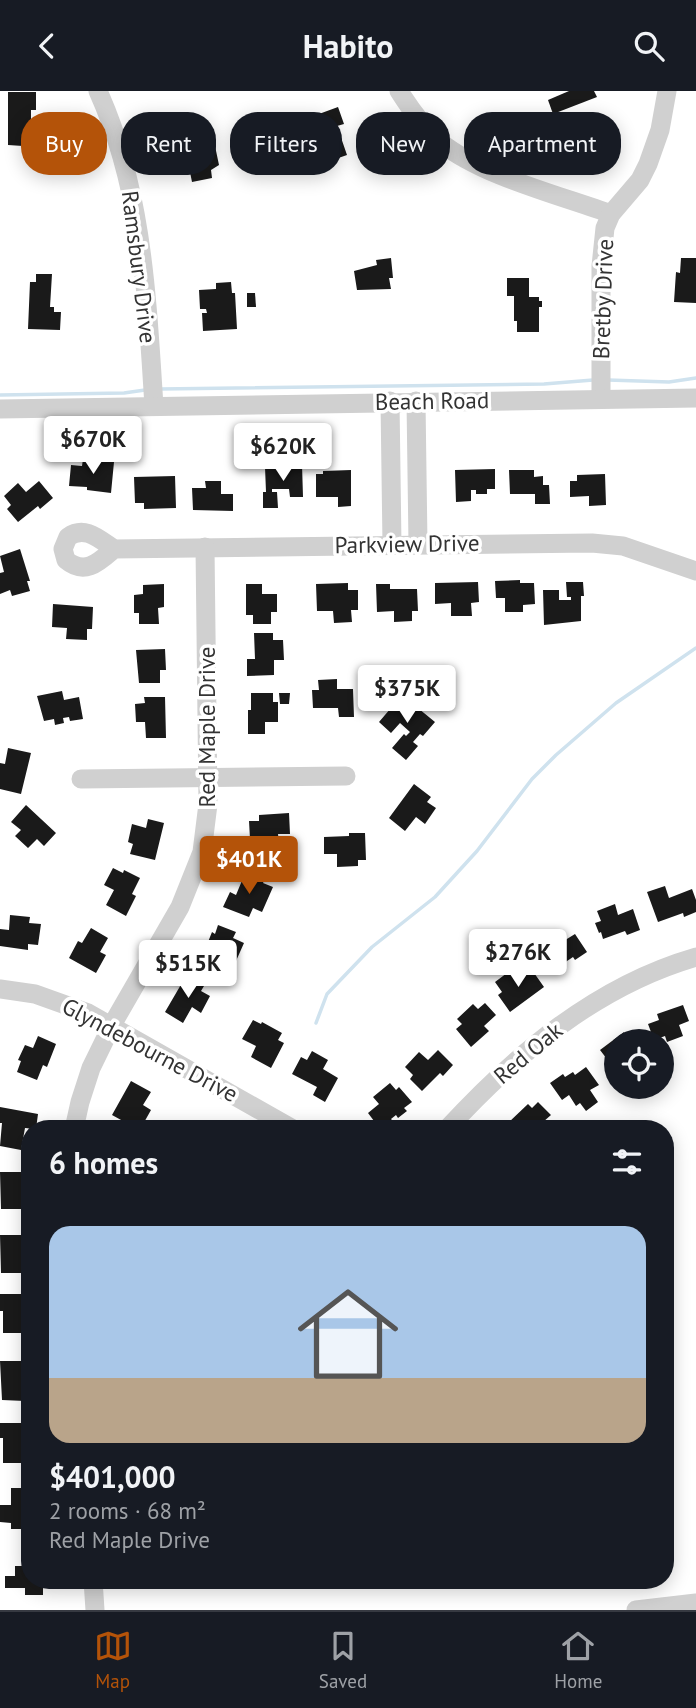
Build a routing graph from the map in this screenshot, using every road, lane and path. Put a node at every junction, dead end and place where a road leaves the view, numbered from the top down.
1 (98, 91) edge
2 (399, 91) edge
3 (667, 91) edge
4 (611, 214) junction
5 (696, 398) edge
6 (601, 399) junction
7 (390, 401) junction
8 (416, 401) junction
9 (154, 406) junction
10 (0, 409) edge
11 (392, 544) junction
12 (418, 544) junction
13 (205, 547) junction
14 (114, 549) dead end
15 (696, 571) edge
16 (346, 776) dead end
17 (208, 778) junction
18 (81, 779) dead end
19 (696, 957) edge
20 (0, 989) edge
21 (112, 1025) junction
22 (76, 1120) edge
23 (277, 1120) edge
24 (456, 1120) edge
25 (94, 1589) edge
26 (696, 1603) edge
27 (95, 1610) edge
28 (636, 1610) edge

1 - 9 street, Ramsbury Drive
2 - 4 street
3 - 4 street, Bretby Drive
4 - 6 street, Bretby Drive
5 - 6 street, Beach Road
6 - 8 street, Beach Road
7 - 8 street, Beach Road
7 - 9 street, Beach Road
7 - 11 street
8 - 12 street
9 - 10 street, Beach Road
11 - 12 street, Parkview Drive
11 - 13 street, Parkview Drive
12 - 15 street, Parkview Drive
13 - 14 street, Parkview Drive
13 - 17 street, Red Maple Drive
16 - 17 street
17 - 18 street
17 - 21 street, Red Maple Drive
19 - 24 street, Red Oak
20 - 21 street, Glyndebourne Drive
21 - 22 street, Red Maple Drive
21 - 23 street, Glyndebourne Drive
25 - 27 street
26 - 28 street

